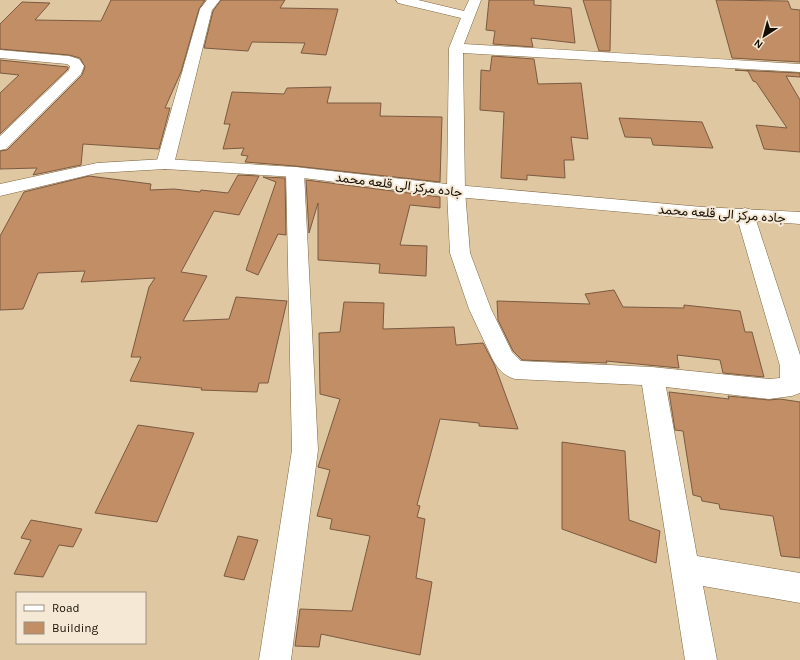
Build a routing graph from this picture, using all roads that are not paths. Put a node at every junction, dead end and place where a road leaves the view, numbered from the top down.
1 (214, 0) edge
2 (402, 0) edge
3 (475, 0) edge
4 (469, 16) junction
5 (456, 48) junction
6 (0, 54) edge
7 (800, 68) edge
8 (0, 145) edge
9 (165, 164) junction
10 (295, 172) junction
11 (0, 190) edge
12 (456, 190) junction
13 (746, 214) junction
14 (800, 218) edge
15 (652, 376) junction
16 (686, 569) junction
17 (800, 588) edge
18 (275, 660) edge
19 (701, 660) edge

1 - 9 street
2 - 4 street
3 - 4 street
4 - 5 street
5 - 7 street
5 - 12 street
6 - 8 street
9 - 10 street, جاده مرکز الی قلعه محمد
9 - 11 street, جاده مرکز الی قلعه محمد
10 - 12 street, جاده مرکز الی قلعه محمد
10 - 18 street
12 - 13 street, جاده مرکز الی قلعه محمد
12 - 15 street
13 - 14 street, جاده مرکز الی قلعه محمد
13 - 15 street
15 - 16 street
16 - 17 street
16 - 19 street

